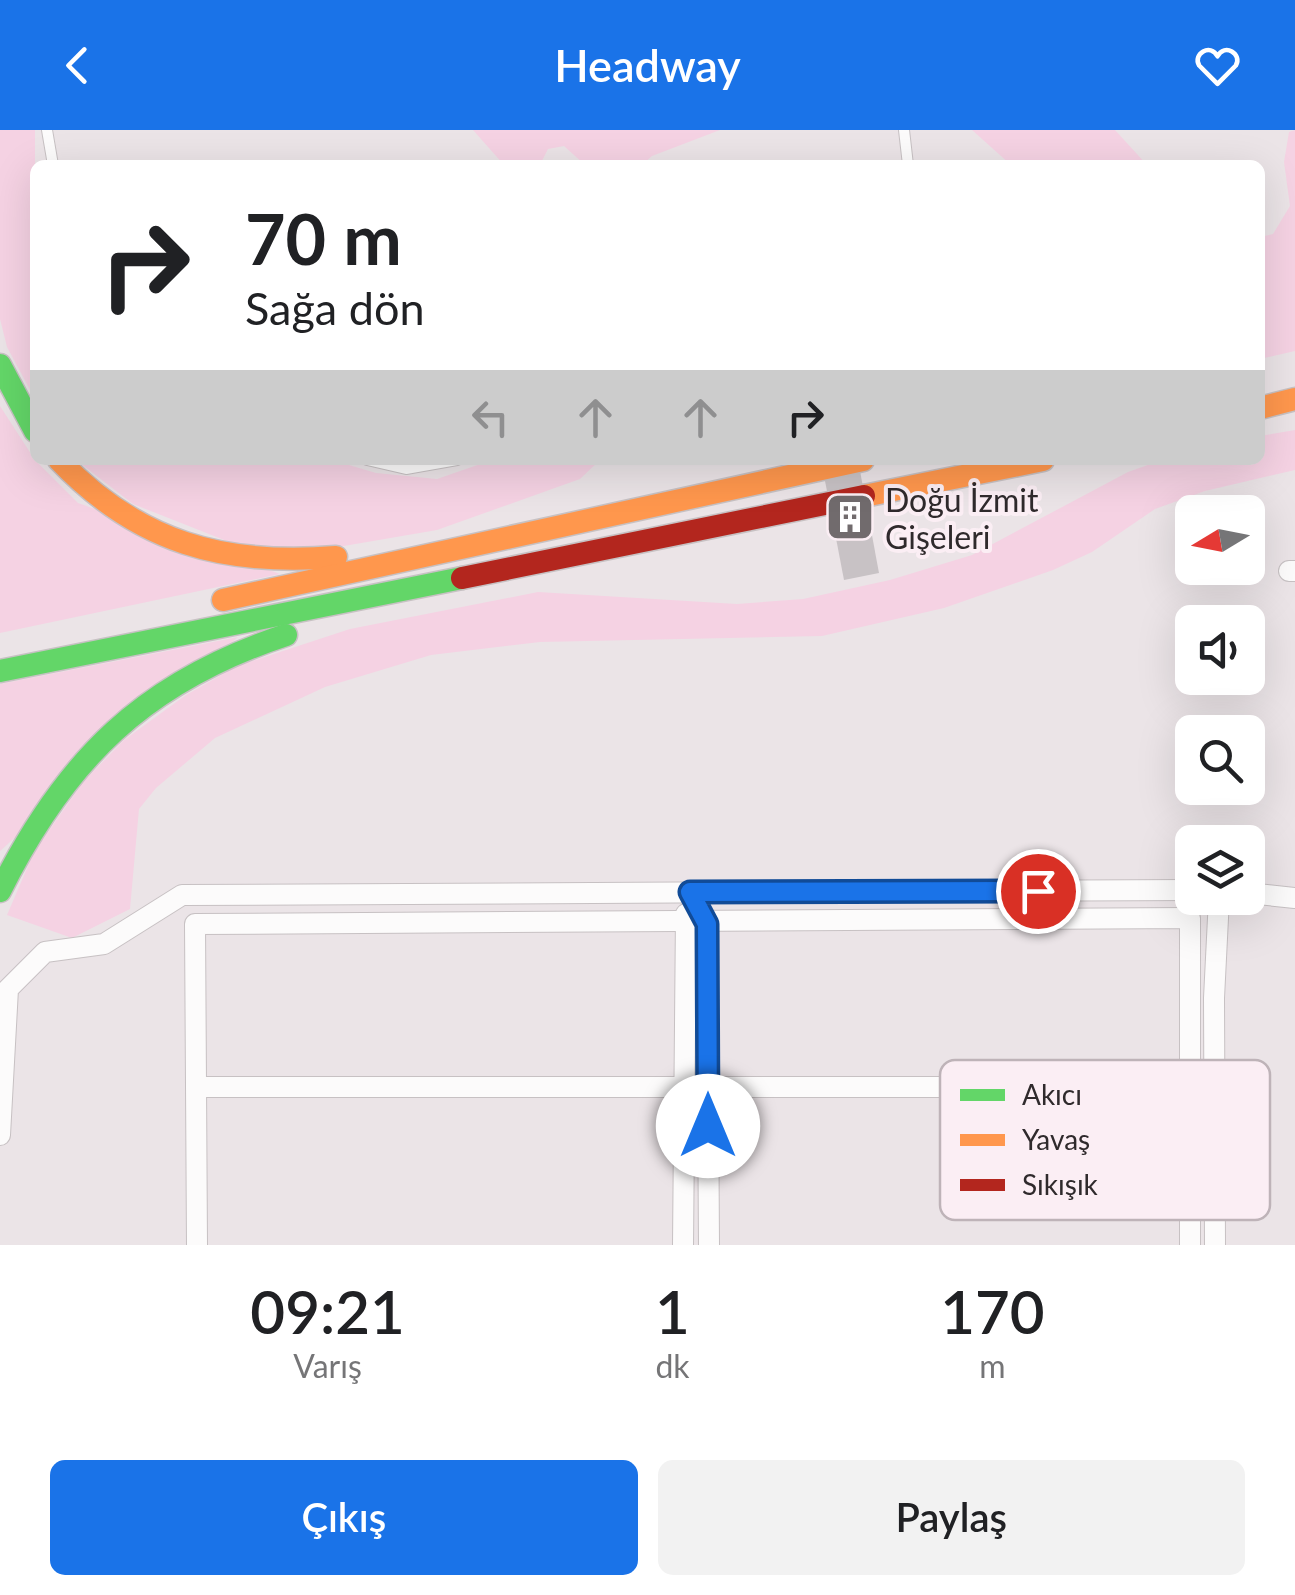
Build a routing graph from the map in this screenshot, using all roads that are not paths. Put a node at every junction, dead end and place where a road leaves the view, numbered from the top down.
1 (47, 130) edge
2 (904, 130) edge
3 (51, 160) edge
4 (907, 160) edge
5 (0, 365) edge
6 (1295, 377) edge
7 (1265, 385) edge
8 (1295, 399) edge
9 (1265, 407) edge
10 (30, 422) edge
11 (64, 465) edge
12 (389, 465) edge
13 (429, 465) edge
14 (840, 465) edge
15 (1020, 465) edge
16 (523, 538) junction
17 (529, 566) junction
18 (194, 606) dead end
19 (8, 669) edge
20 (1175, 890) edge
21 (0, 891) edge
22 (690, 892) junction
23 (1265, 895) edge
24 (1295, 898) edge
25 (1218, 915) edge
26 (684, 924) junction
27 (707, 924) junction
28 (1190, 1060) edge
29 (1214, 1060) edge
30 (684, 1086) junction
31 (708, 1086) junction
32 (940, 1086) edge
33 (197, 1087) junction
34 (0, 1135) edge
35 (1215, 1220) edge
36 (197, 1245) edge
37 (683, 1245) edge
38 (709, 1245) edge
39 (1215, 1245) edge

1 - 3 lane
2 - 4 lane
5 - 10 highway
6 - 7 highway
8 - 9 highway
11 - 16 highway
12 - 13 lane
14 - 16 highway
15 - 17 highway
16 - 18 highway
17 - 19 highway
17 - 21 highway
20 - 22 street
22 - 26 street
22 - 27 street
22 - 34 street
23 - 24 street
25 - 29 street
26 - 27 street
26 - 30 street
26 - 33 street
27 - 28 street
27 - 31 street
30 - 31 street
30 - 33 street
30 - 37 street
31 - 32 street
31 - 38 street
33 - 36 street
35 - 39 street

